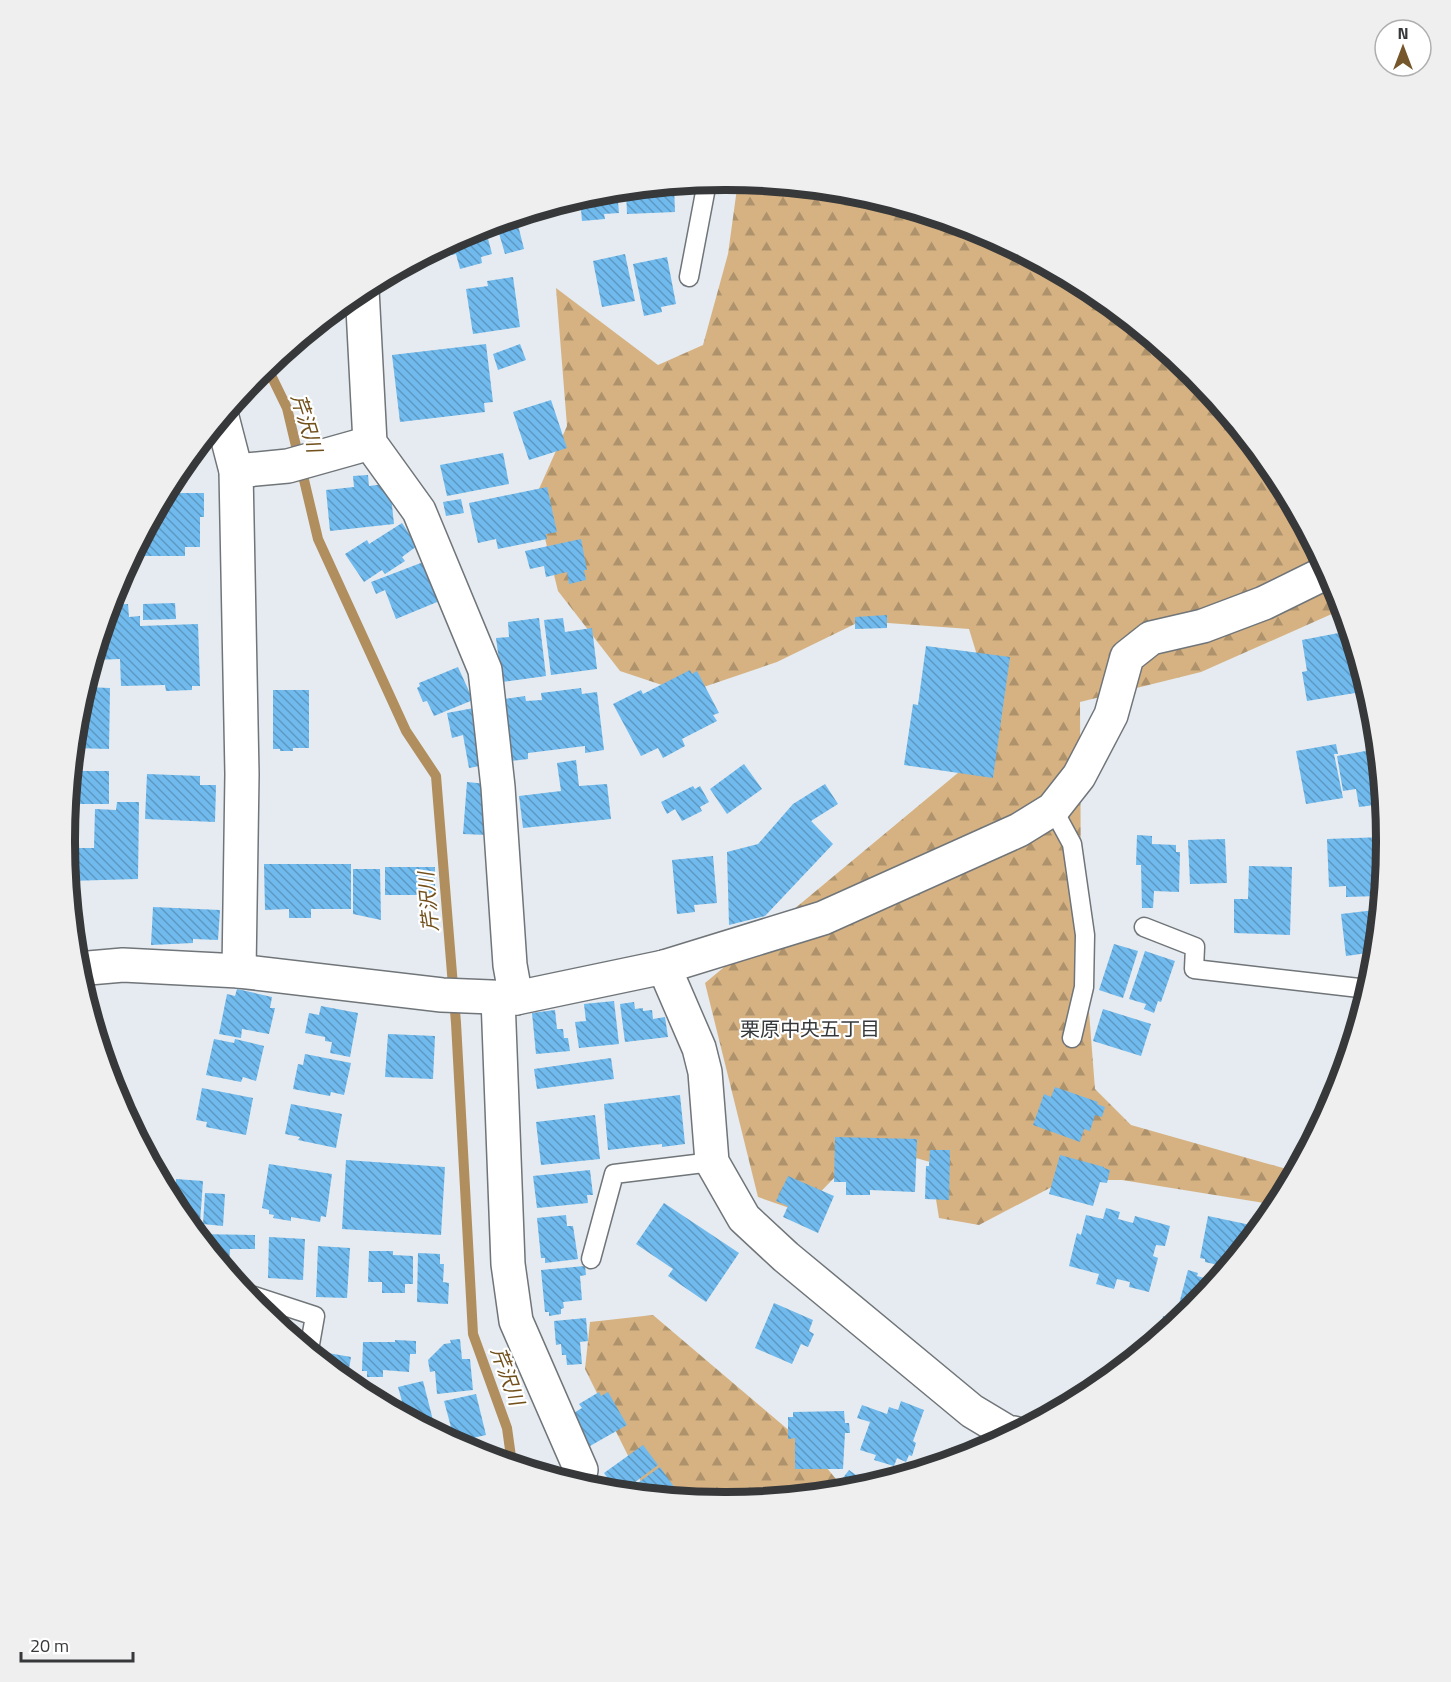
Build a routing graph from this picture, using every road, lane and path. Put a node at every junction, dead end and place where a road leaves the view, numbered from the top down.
1 (705, 191) edge
2 (689, 277) dead end
3 (363, 301) edge
4 (224, 426) edge
5 (370, 443) junction
6 (236, 471) junction
7 (1319, 576) edge
8 (1053, 809) junction
9 (1144, 927) dead end
10 (664, 967) junction
11 (87, 968) edge
12 (239, 971) junction
13 (1359, 988) edge
14 (482, 997) junction
15 (1072, 1038) dead end
16 (712, 1162) junction
17 (591, 1259) dead end
18 (264, 1299) edge
19 (311, 1341) edge
20 (1001, 1430) edge
21 (580, 1470) dead end

1 - 2 lane
3 - 5 street
4 - 6 street
5 - 6 street
5 - 14 street
6 - 12 street
7 - 8 street
8 - 10 street
8 - 15 lane
9 - 13 lane
10 - 14 street
10 - 16 street
11 - 12 street
12 - 14 street
14 - 21 street
16 - 17 lane
16 - 20 street
18 - 19 lane

